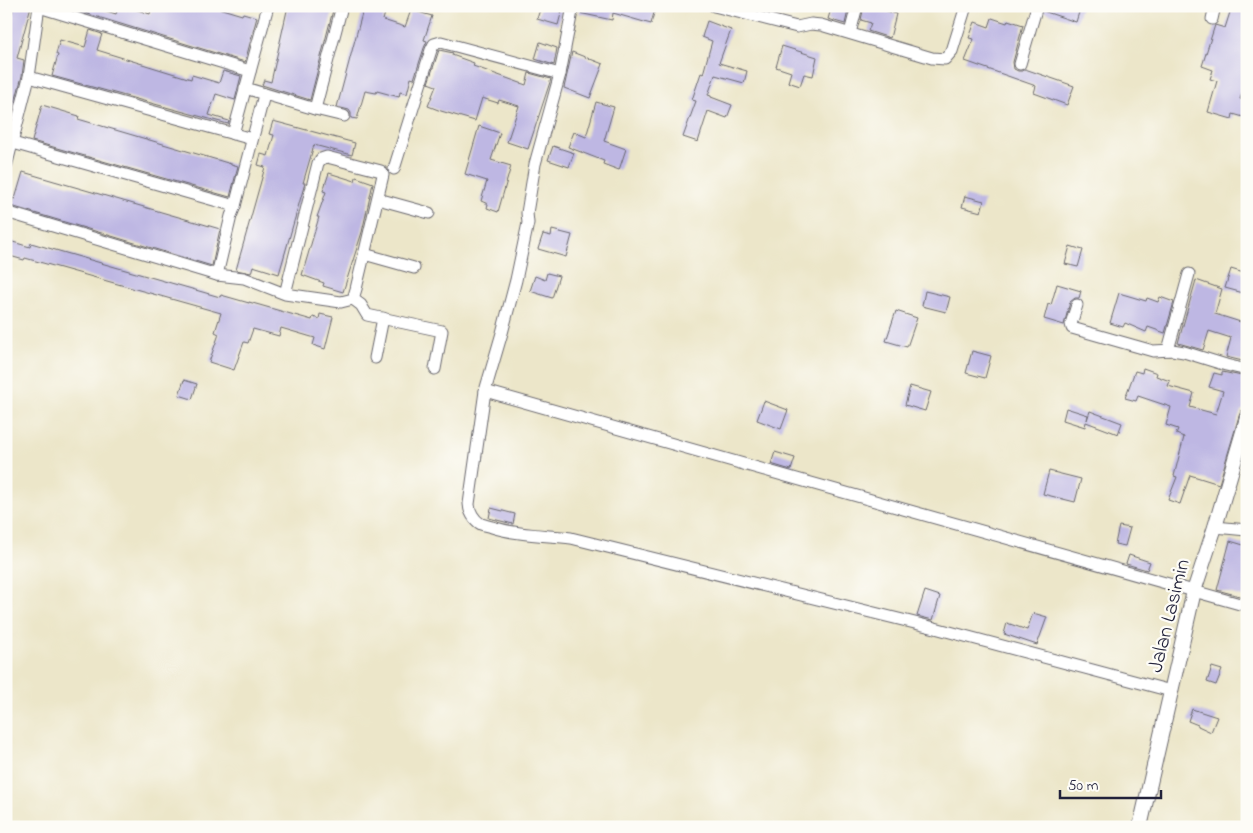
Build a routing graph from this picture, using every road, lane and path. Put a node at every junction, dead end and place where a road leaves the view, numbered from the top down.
1 (268, 6) edge
2 (342, 6) edge
3 (573, 6) edge
4 (714, 6) edge
5 (857, 6) edge
6 (966, 6) edge
7 (1037, 6) edge
8 (1215, 6) edge
9 (39, 7) edge
10 (1212, 19) dead end
11 (850, 33) junction
12 (1020, 64) dead end
13 (250, 71) junction
14 (560, 74) junction
15 (29, 77) junction
16 (245, 88) junction
17 (264, 95) junction
18 (315, 109) junction
19 (344, 116) dead end
20 (233, 134) junction
21 (252, 139) junction
22 (13, 143) junction
23 (6, 167) edge
24 (394, 169) dead end
25 (378, 199) junction
26 (235, 206) junction
27 (6, 212) edge
28 (429, 213) dead end
29 (364, 254) junction
30 (414, 268) dead end
31 (1189, 274) dead end
32 (217, 275) junction
33 (285, 294) junction
34 (353, 300) junction
35 (1077, 305) dead end
36 (383, 318) junction
37 (1168, 350) junction
38 (375, 358) dead end
39 (435, 369) dead end
40 (1247, 370) edge
41 (485, 391) junction
42 (1247, 418) edge
43 (1215, 526) junction
44 (1247, 530) edge
45 (1194, 591) junction
46 (1247, 606) edge
47 (1171, 691) junction
48 (1140, 827) edge

1 - 13 street
2 - 18 street
3 - 14 street
4 - 11 street
5 - 11 street
6 - 11 street
7 - 12 street
8 - 10 street
9 - 13 street
9 - 15 street
13 - 16 street
14 - 24 street
14 - 41 street
15 - 20 street
15 - 22 street
16 - 17 street
16 - 20 street
17 - 18 street
17 - 21 street
18 - 19 street
20 - 21 street
21 - 26 street
22 - 23 street
22 - 26 street
25 - 28 street
25 - 29 street
25 - 33 street
26 - 32 street
27 - 32 street
29 - 30 street
29 - 34 street
31 - 37 street
32 - 33 street
33 - 34 street
34 - 36 street
35 - 37 street
36 - 38 street
36 - 39 street
37 - 40 street
41 - 45 street
41 - 47 street
42 - 43 street, Jalan Lasimin
43 - 44 street
43 - 45 street, Jalan Lasimin
45 - 46 street
45 - 47 street, Jalan Lasimin
47 - 48 street, Jalan Lasimin

